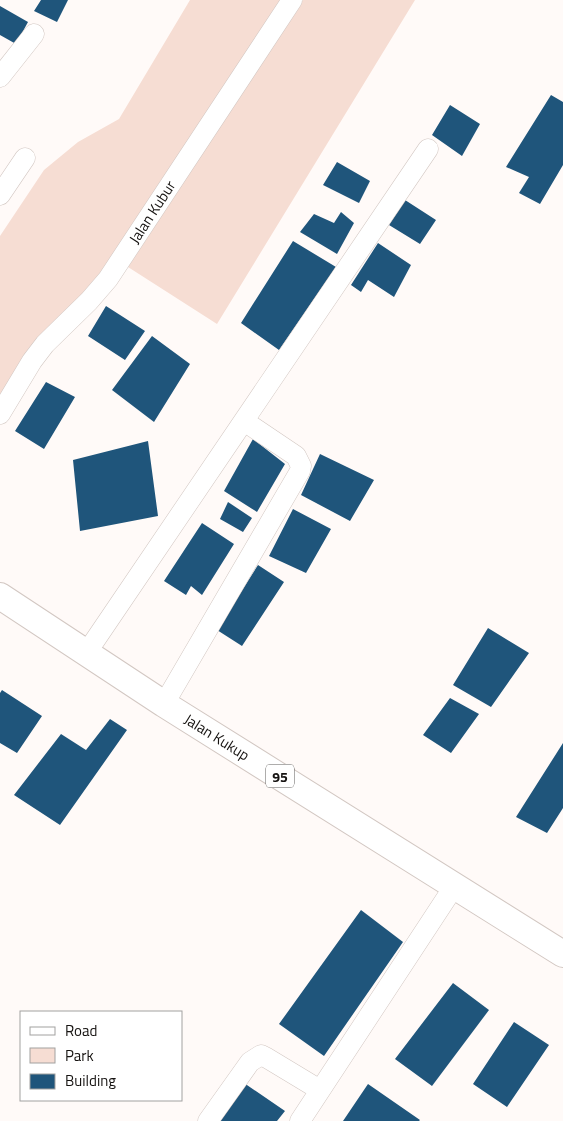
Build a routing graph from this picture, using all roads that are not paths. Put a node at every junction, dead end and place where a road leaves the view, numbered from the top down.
1 (292, 0) edge
2 (34, 34) dead end
3 (0, 77) edge
4 (428, 149) dead end
5 (25, 158) dead end
6 (0, 195) edge
7 (0, 414) edge
8 (244, 421) junction
9 (0, 596) edge
10 (87, 652) junction
11 (164, 704) junction
12 (455, 885) junction
13 (563, 954) edge
14 (320, 1090) junction
15 (208, 1121) edge
16 (300, 1121) edge

1 - 7 street, Jalan Kubur
2 - 3 street
4 - 8 street
5 - 6 street
8 - 10 street
8 - 11 street
9 - 10 main road, Jalan Kukup / 95
10 - 11 main road, Jalan Kukup / 95
11 - 12 main road, Jalan Kukup / 95
12 - 13 main road, Jalan Kukup / 95
12 - 14 street
14 - 15 street
14 - 16 street

